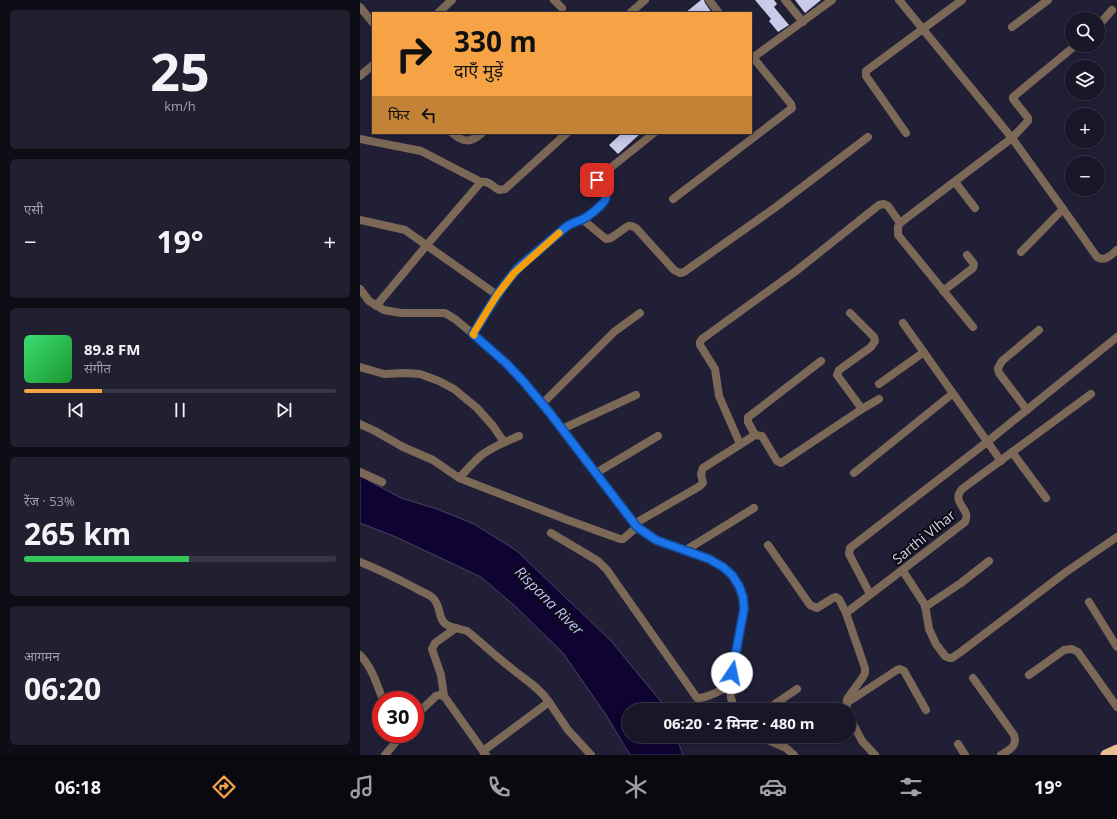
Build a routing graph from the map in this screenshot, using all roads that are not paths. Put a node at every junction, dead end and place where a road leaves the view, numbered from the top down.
1 (452, 0) edge
2 (554, 0) edge
3 (644, 0) edge
4 (709, 0) edge
5 (785, 0) edge
6 (832, 0) edge
7 (899, 0) edge
8 (962, 0) edge
9 (1048, 0) edge
10 (360, 7) edge
11 (562, 8) dead end
12 (1112, 10) dead end
13 (439, 12) edge
14 (631, 12) edge
15 (718, 12) edge
16 (1105, 18) edge
17 (372, 22) edge
18 (803, 22) junction
19 (1012, 27) dead end
20 (922, 29) junction
21 (1067, 52) edge
22 (752, 57) edge
23 (372, 66) edge
24 (360, 76) edge
25 (906, 133) dead end
26 (453, 134) edge
27 (481, 134) edge
28 (565, 134) edge
29 (653, 134) edge
30 (868, 137) dead end
31 (1012, 138) junction
32 (360, 139) edge
33 (481, 182) junction
34 (955, 182) junction
35 (672, 199) dead end
36 (975, 208) dead end
37 (1063, 209) junction
38 (582, 219) junction
39 (360, 220) edge
40 (900, 223) junction
41 (426, 246) junction
42 (1117, 250) edge
43 (1021, 252) dead end
44 (967, 255) dead end
45 (360, 289) edge
46 (943, 291) junction
47 (497, 295) junction
48 (376, 306) junction
49 (640, 312) dead end
50 (850, 313) dead end
51 (903, 323) dead end
52 (973, 327) dead end
53 (1039, 330) dead end
54 (473, 334) junction
55 (1117, 337) edge
56 (924, 352) junction
57 (821, 361) dead end
58 (360, 367) edge
59 (879, 384) dead end
60 (952, 394) junction
61 (1091, 394) dead end
62 (636, 395) dead end
63 (879, 399) dead end
64 (542, 404) junction
65 (862, 409) junction
66 (1026, 410) junction
67 (360, 424) edge
68 (562, 429) junction
69 (756, 435) junction
70 (520, 436) dead end
71 (658, 436) dead end
72 (504, 442) junction
73 (987, 442) junction
74 (740, 444) junction
75 (1012, 452) junction
76 (1001, 461) junction
77 (360, 472) edge
78 (596, 473) junction
79 (854, 473) dead end
80 (459, 478) junction
81 (382, 482) dead end
82 (1046, 498) dead end
83 (754, 508) dead end
84 (636, 525) junction
85 (551, 533) dead end
86 (1117, 537) edge
87 (768, 545) dead end
88 (686, 550) junction
89 (989, 561) dead end
90 (360, 562) edge
91 (903, 571) junction
92 (870, 594) junction
93 (1089, 602) dead end
94 (925, 607) junction
95 (846, 613) junction
96 (456, 628) junction
97 (1117, 646) edge
98 (360, 655) edge
99 (1029, 675) dead end
100 (974, 678) dead end
101 (730, 686) junction
102 (797, 689) dead end
103 (379, 691) edge
104 (444, 696) junction
105 (549, 702) junction
106 (733, 703) edge
107 (776, 703) edge
108 (846, 703) edge
109 (852, 703) edge
110 (424, 707) edge
111 (1117, 707) edge
112 (926, 710) dead end
113 (856, 729) edge
114 (393, 743) edge
115 (775, 743) edge
116 (958, 744) dead end
117 (1117, 750) edge
118 (485, 753) edge
119 (384, 755) edge
120 (591, 755) edge
121 (794, 755) edge
122 (875, 755) edge
123 (965, 755) edge
124 (1001, 755) edge
125 (1106, 755) edge

1 - 13 street
2 - 11 street
3 - 14 street
4 - 15 street
5 - 18 street
6 - 18 street
7 - 20 street
8 - 20 street
9 - 19 street
10 - 17 street
12 - 16 street
18 - 22 street
20 - 25 street
20 - 31 street
21 - 31 street
22 - 35 street
23 - 24 street
26 - 27 street
28 - 33 street
29 - 38 street
30 - 38 street
31 - 34 street
31 - 37 street
32 - 33 street
33 - 41 street
34 - 36 street
34 - 40 street
37 - 42 street
37 - 43 street
38 - 47 street
39 - 41 street
40 - 46 street
40 - 74 street
41 - 47 street
41 - 48 street
44 - 46 street
45 - 48 street
46 - 52 street
47 - 54 street
48 - 54 street
49 - 64 street
50 - 65 street
51 - 56 street
53 - 66 street
54 - 64 street
55 - 66 street
56 - 59 street
56 - 60 street
57 - 69 street
58 - 72 street
60 - 73 street
60 - 79 street
61 - 75 street, Sarthi VIhar
62 - 68 street
63 - 65 street
64 - 68 street
65 - 69 street
66 - 73 street
67 - 80 street
68 - 78 street
69 - 74 street
70 - 72 street
71 - 78 street
72 - 80 street
73 - 76 street
73 - 92 street
74 - 84 street
75 - 76 street, Sarthi VIhar
75 - 82 street
76 - 91 street, Sarthi VIhar
77 - 81 street
78 - 84 street
80 - 84 street
83 - 88 street
84 - 88 street
85 - 101 street
86 - 94 street
87 - 95 street
88 - 101 street
89 - 94 street
90 - 96 street
91 - 92 street, Sarthi VIhar
91 - 94 street
92 - 95 street, Sarthi VIhar
93 - 97 street
95 - 108 street
96 - 104 street
96 - 105 street
98 - 103 street
99 - 111 street
100 - 124 street
101 - 106 street
102 - 107 street
104 - 110 street
104 - 118 street
105 - 118 street
105 - 120 street
109 - 112 street
113 - 122 street
114 - 119 street
115 - 121 street
116 - 123 street
117 - 125 highway

